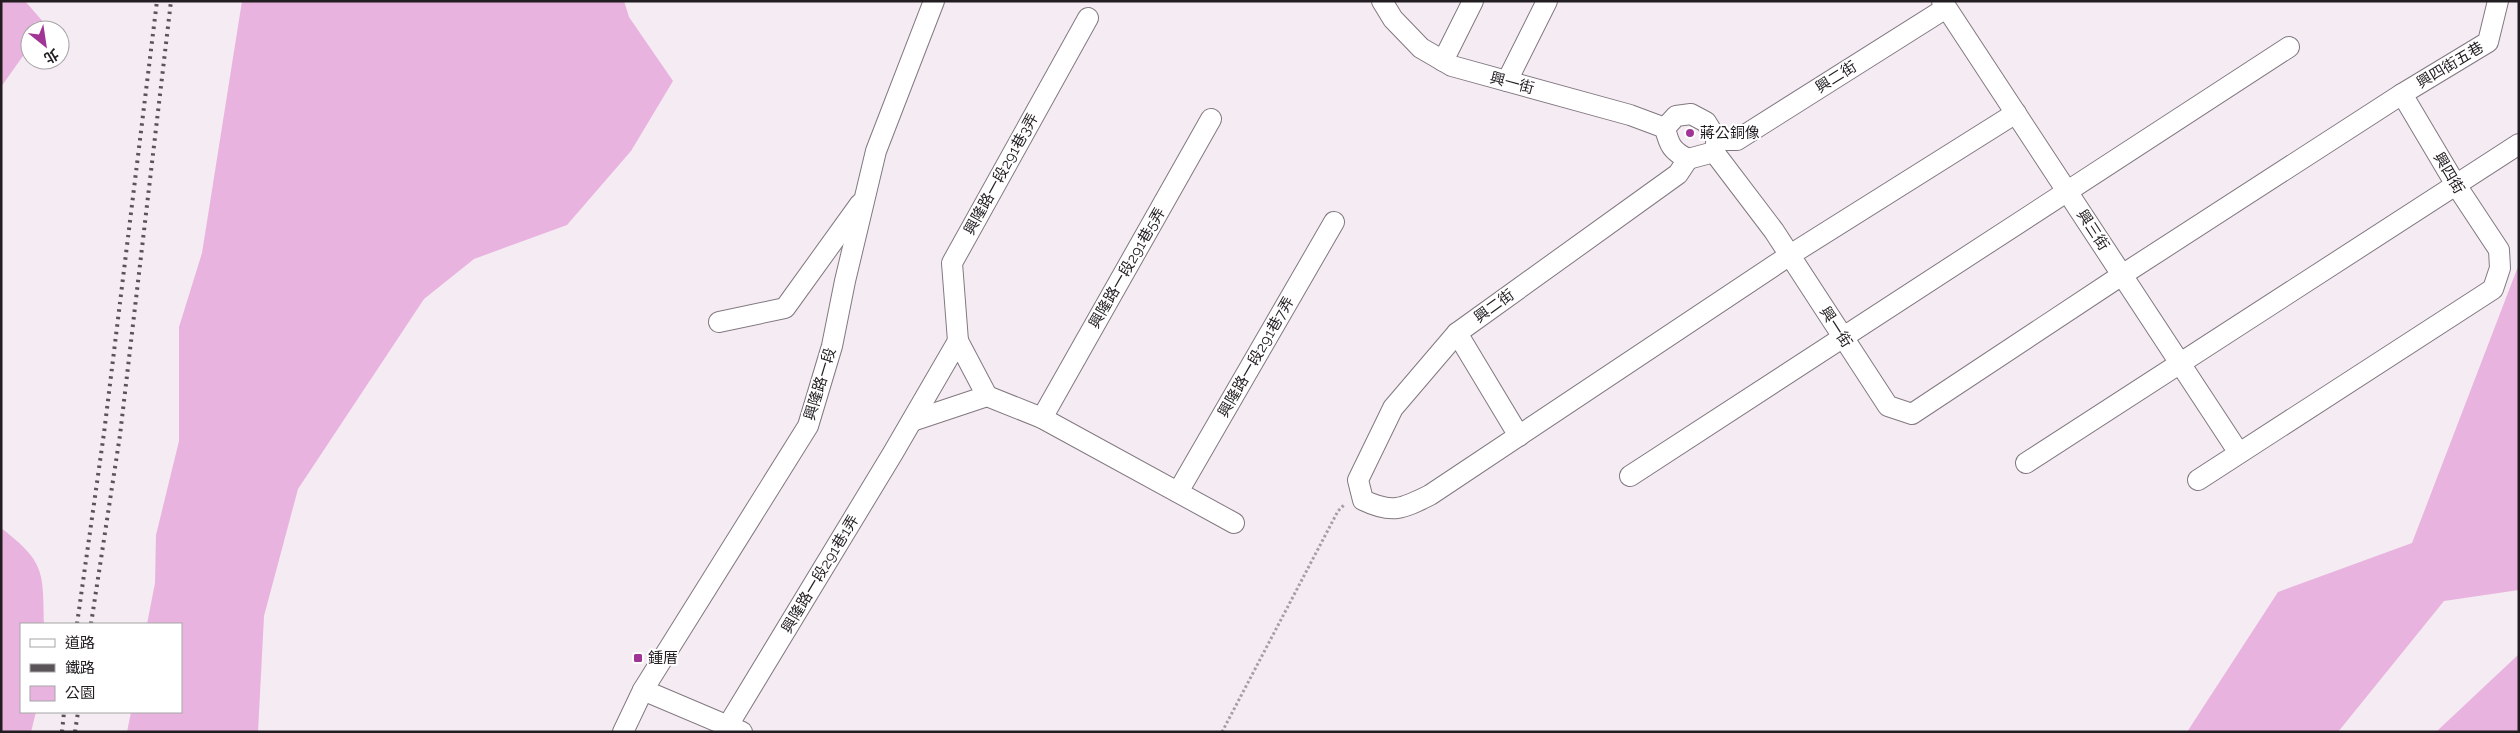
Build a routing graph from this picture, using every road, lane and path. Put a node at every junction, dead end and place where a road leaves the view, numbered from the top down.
1 (934, 1) edge
2 (1382, 1) edge
3 (1472, 1) edge
4 (1547, 1) edge
5 (2498, 1) edge
6 (1944, 4) edge
7 (1088, 18) dead end
8 (2288, 46) dead end
9 (1443, 61) junction
10 (1506, 81) junction
11 (2402, 94) junction
12 (2016, 113) junction
13 (1212, 119) dead end
14 (1666, 128) junction
15 (2519, 144) edge
16 (1715, 146) junction
17 (1688, 159) junction
18 (2456, 185) junction
19 (2067, 191) junction
20 (865, 196) junction
21 (1334, 222) dead end
22 (1790, 256) junction
23 (2122, 275) junction
24 (719, 322) dead end
25 (1457, 333) junction
26 (1843, 337) junction
27 (958, 341) junction
28 (2180, 364) junction
29 (987, 396) junction
30 (1888, 406) joint
31 (1042, 418) junction
32 (912, 421) junction
33 (1519, 436) junction
34 (2239, 453) junction
35 (2026, 463) dead end
36 (1630, 476) dead end
37 (2198, 480) dead end
38 (1178, 492) junction
39 (1361, 495) junction
40 (1234, 523) dead end
41 (643, 690) junction
42 (734, 729) edge
43 (623, 732) edge
44 (1222, 732) edge

1 - 20 street, 興隆路一段
2 - 9 street, 興一街
3 - 9 street
4 - 10 street
5 - 11 street, 興四街五巷
6 - 12 street, 興三街
6 - 16 street, 興二街
7 - 27 street, 興隆路一段291巷3弄
8 - 19 street
9 - 10 street, 興一街
10 - 14 street, 興一街
11 - 18 street, 興四街
11 - 23 street, 興四街五巷
12 - 19 street, 興三街
12 - 22 street
13 - 31 street, 興隆路一段291巷5弄
14 - 16 street
14 - 17 street
15 - 18 street
16 - 17 street
16 - 22 street, 興一街
17 - 25 street, 興二街
18 - 28 street
18 - 34 street, 興四街
19 - 23 street, 興三街
19 - 26 street
20 - 24 street
20 - 41 street, 興隆路一段
21 - 38 street, 興隆路一段291巷7弄
22 - 26 street, 興一街
22 - 33 street
23 - 28 street, 興三街
23 - 30 street, 興四街五巷
25 - 33 street
25 - 39 street, 興二街
26 - 30 street, 興一街
26 - 36 street
27 - 29 street
27 - 32 street, 興隆路一段291巷1弄
28 - 34 street, 興三街
28 - 35 street
29 - 31 street
29 - 32 street
31 - 38 street
32 - 42 street, 興隆路一段291巷1弄
33 - 39 street
34 - 37 street
38 - 40 street
39 - 44 path
41 - 42 street
41 - 43 street, 興隆路一段

